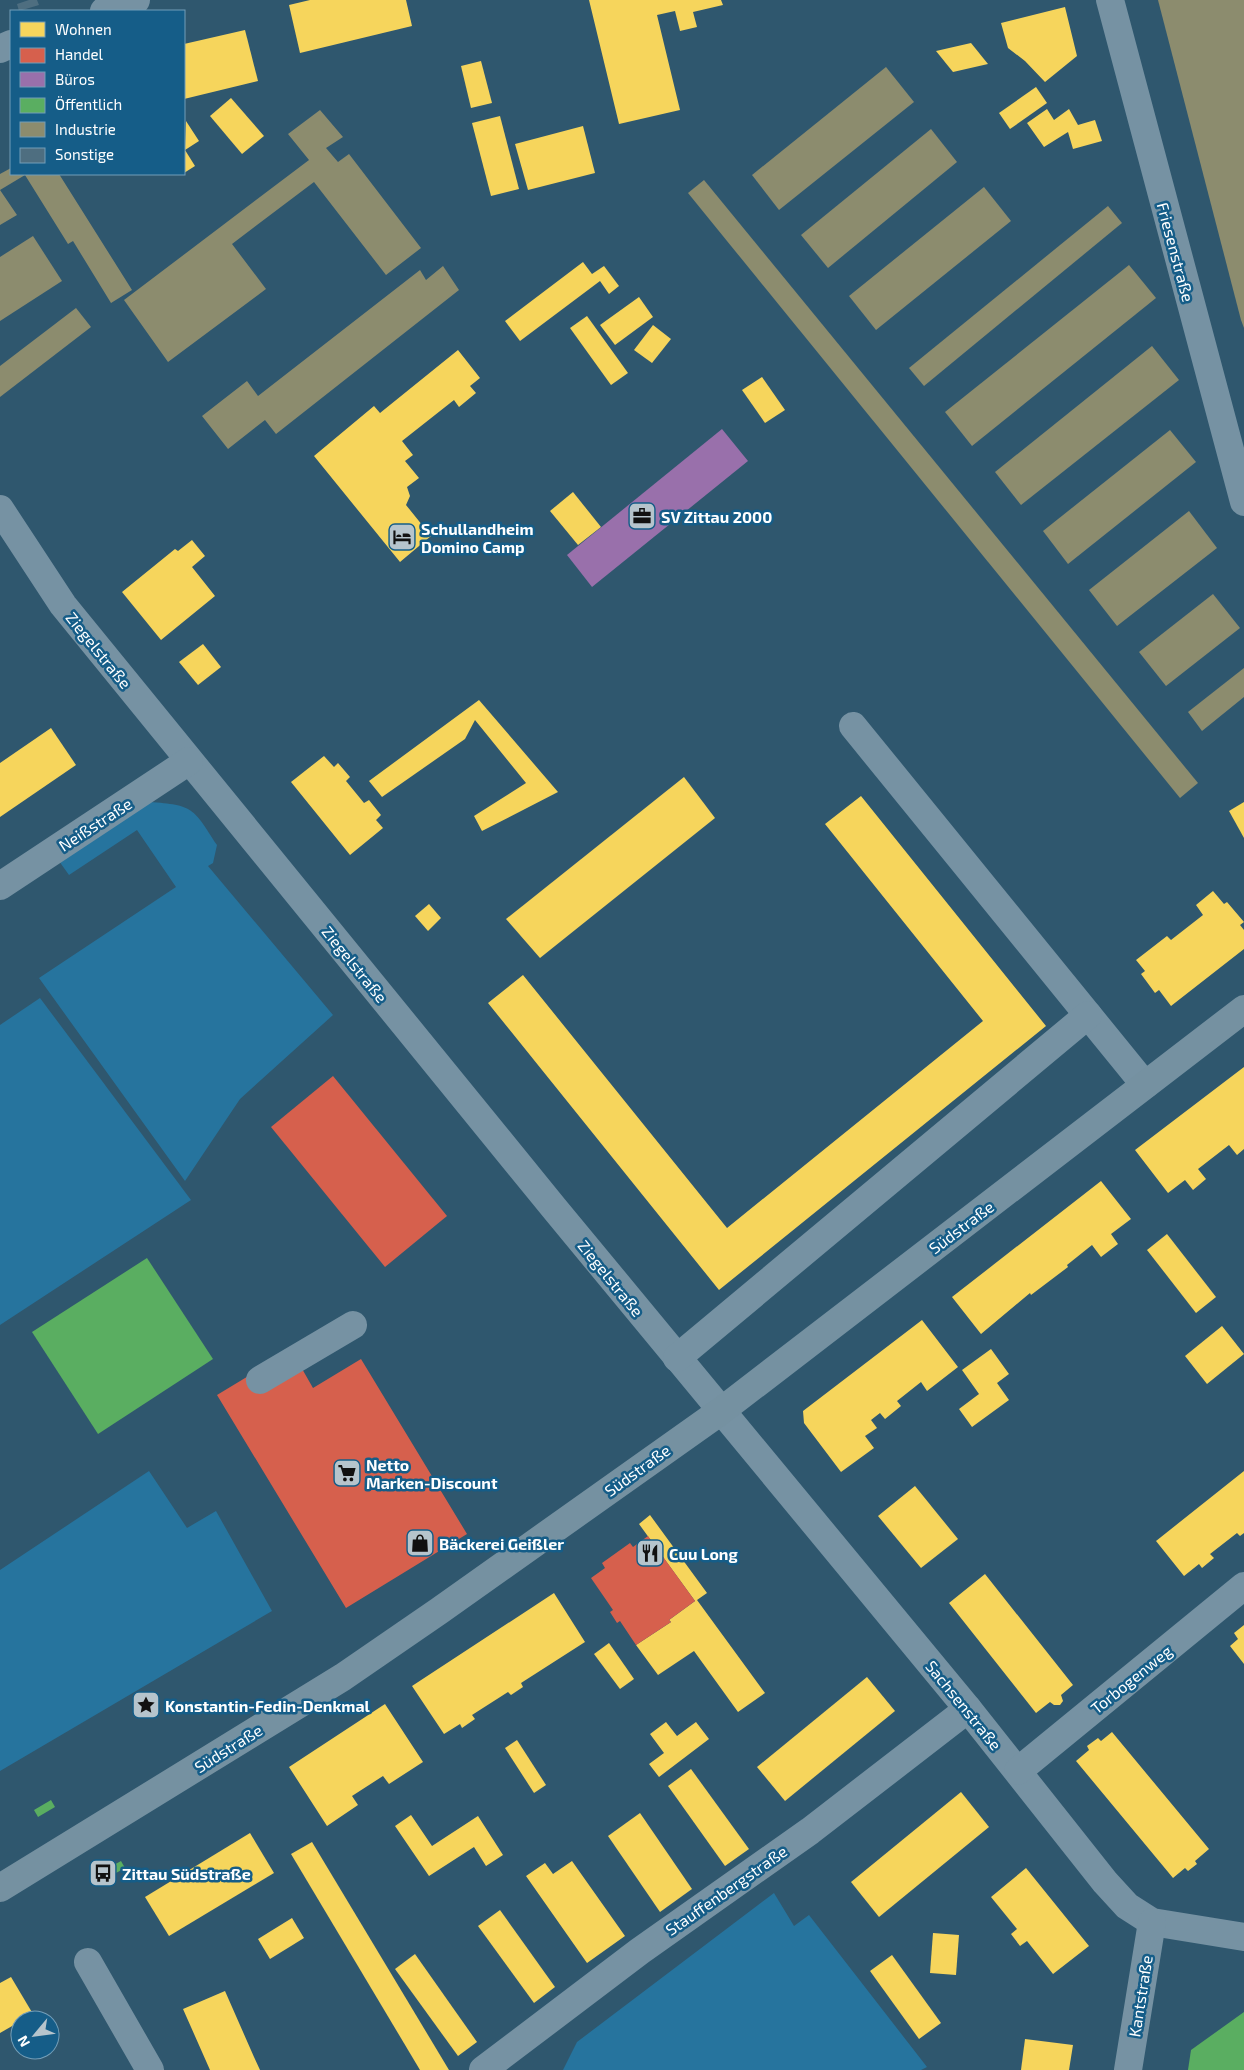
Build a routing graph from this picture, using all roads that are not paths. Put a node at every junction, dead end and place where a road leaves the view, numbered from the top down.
1 (136, 0) edge
2 (1110, 0) edge
3 (107, 10) edge
4 (1244, 502) edge
5 (0, 509) edge
6 (853, 726) dead end
7 (189, 761) junction
8 (0, 886) edge
9 (1244, 1009) edge
10 (1088, 1014) junction
11 (1145, 1085) junction
12 (353, 1325) dead end
13 (677, 1358) junction
14 (260, 1380) dead end
15 (721, 1411) junction
16 (1244, 1586) edge
17 (968, 1709) junction
18 (1018, 1771) junction
19 (0, 1888) edge
20 (1152, 1922) junction
21 (1244, 1938) edge
22 (88, 1962) dead end
23 (150, 2070) edge
24 (483, 2070) edge
25 (1128, 2070) edge

1 - 3 street
2 - 4 street, Friesenstraße
5 - 7 street, Ziegelstraße
6 - 10 street
7 - 8 street, Neißstraße
7 - 13 street, Ziegelstraße
9 - 11 main road, Südstraße
10 - 11 street
10 - 13 street
11 - 15 main road, Südstraße
12 - 14 street
13 - 15 street, Ziegelstraße
15 - 17 street, Sachsenstraße
15 - 19 main road, Südstraße
16 - 18 street, Torbogenweg
17 - 18 street, Sachsenstraße
17 - 24 street, Stauffenbergstraße
18 - 20 street, Sachsenstraße
20 - 21 street, Sachsenstraße
20 - 25 street, Kantstraße
22 - 23 street

